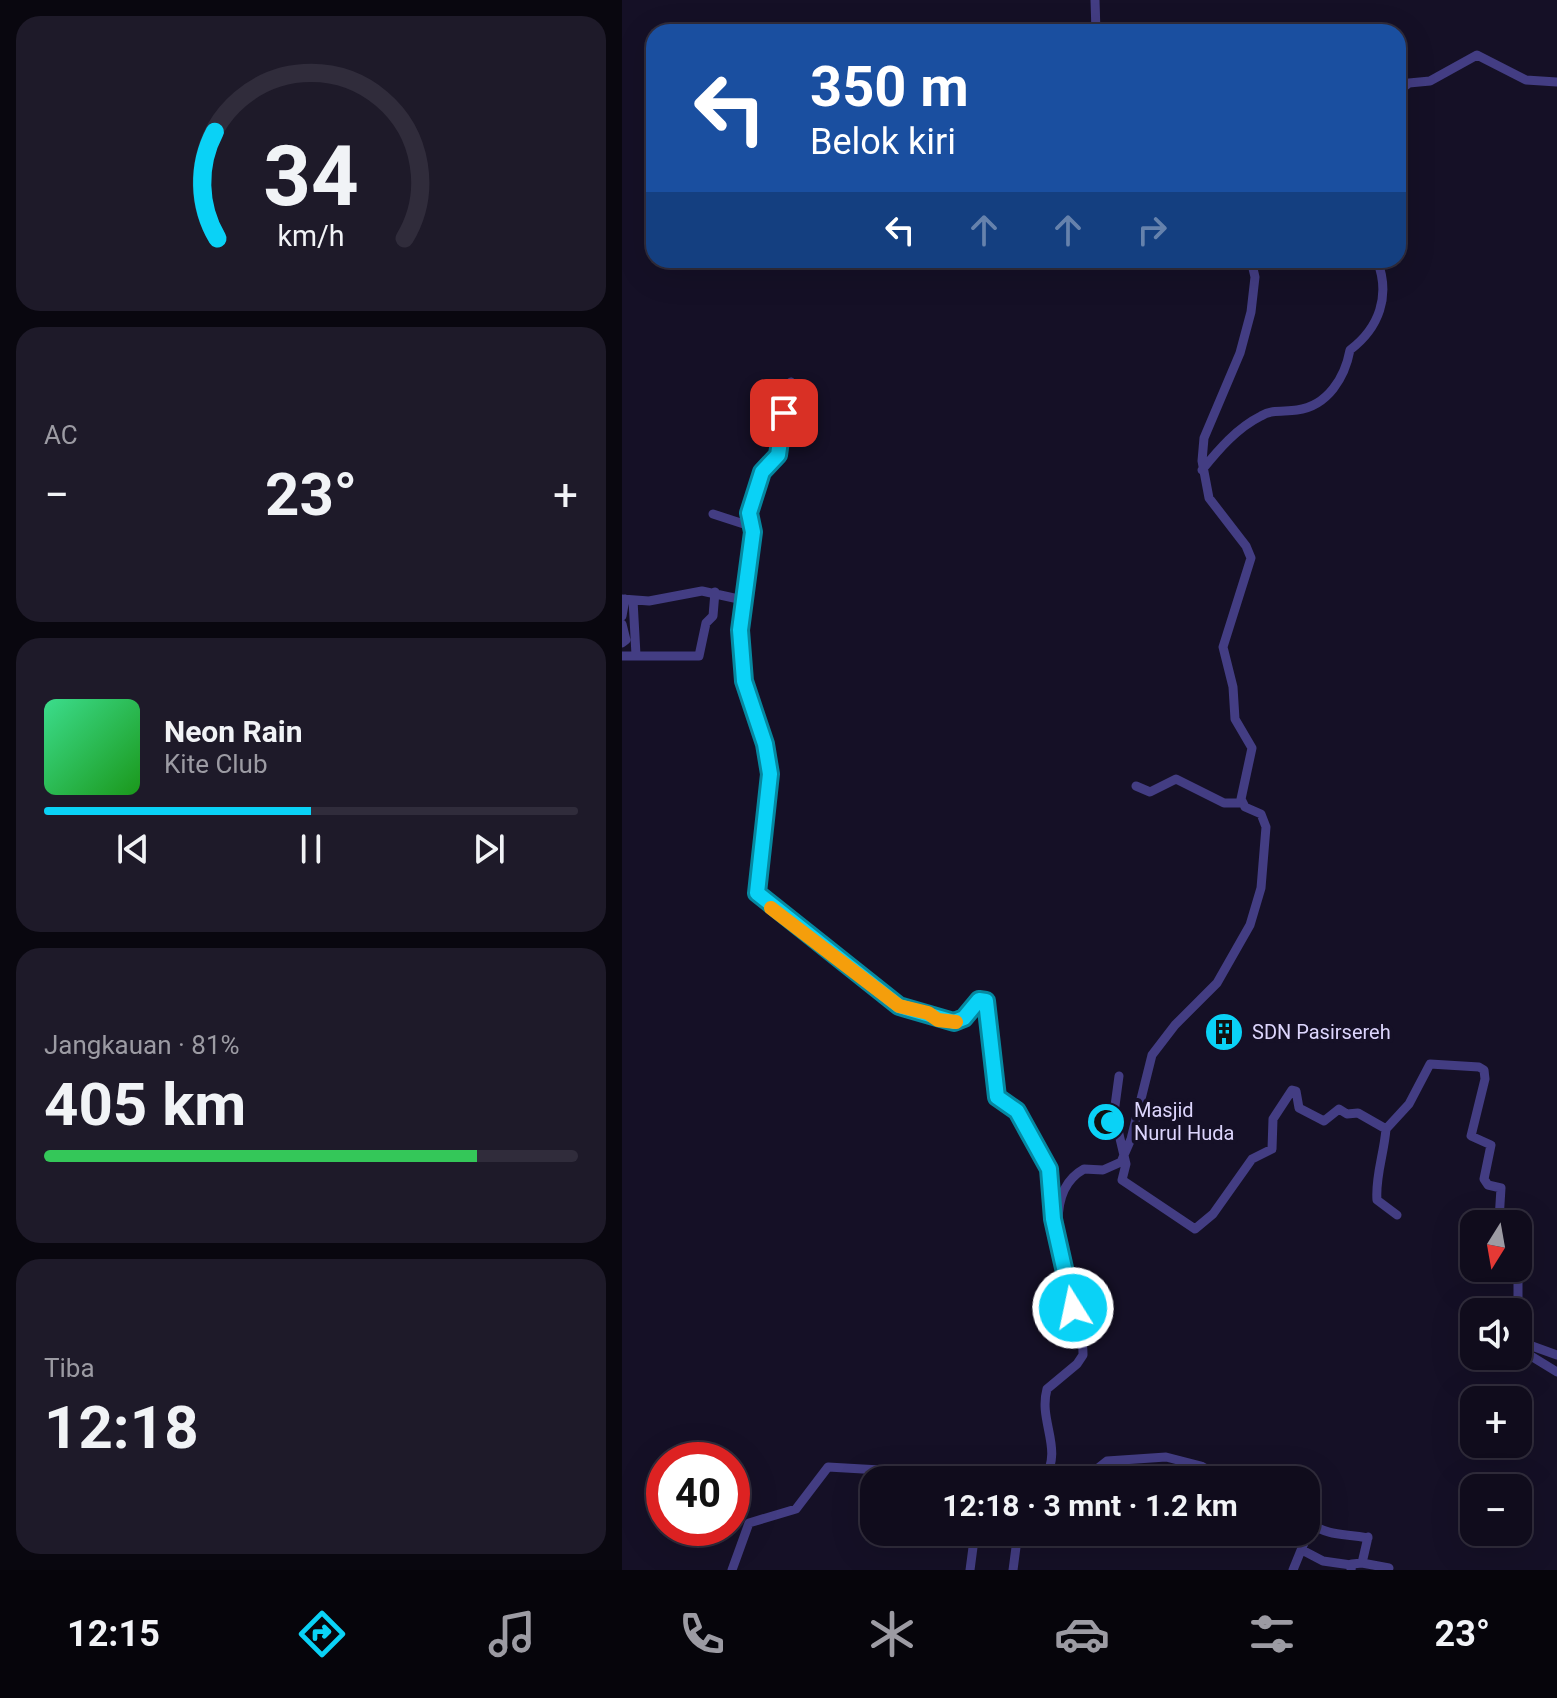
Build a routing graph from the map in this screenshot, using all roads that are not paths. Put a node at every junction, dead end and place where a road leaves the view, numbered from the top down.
1 (1095, 0) edge
2 (1096, 24) edge
3 (1557, 82) edge
4 (1406, 85) edge
5 (1253, 268) edge
6 (1379, 268) edge
7 (791, 382) dead end
8 (1202, 470) junction
9 (713, 514) dead end
10 (753, 527) junction
11 (715, 592) junction
12 (627, 600) edge
13 (743, 600) junction
14 (622, 616) edge
15 (622, 624) edge
16 (622, 643) edge
17 (636, 655) junction
18 (622, 656) edge
19 (1136, 786) dead end
20 (1242, 803) junction
21 (1119, 1076) dead end
22 (1386, 1129) junction
23 (1124, 1156) junction
24 (1500, 1210) edge
25 (1397, 1215) dead end
26 (1056, 1228) junction
27 (1532, 1346) edge
28 (1557, 1355) edge
29 (1532, 1357) edge
30 (1557, 1372) edge
31 (1049, 1466) edge
32 (1101, 1466) edge
33 (1201, 1466) edge
34 (860, 1469) edge
35 (1320, 1531) edge
36 (973, 1546) edge
37 (1016, 1546) edge
38 (1303, 1546) edge
39 (1302, 1550) junction
40 (1362, 1563) junction
41 (1351, 1568) edge
42 (1389, 1568) edge
43 (1297, 1569) edge
44 (732, 1570) edge
45 (970, 1570) edge
46 (1013, 1570) edge

1 - 2 street
3 - 4 street
5 - 8 street
6 - 8 street
7 - 10 street
8 - 20 street
9 - 10 street
10 - 13 street
11 - 12 street
11 - 13 street
11 - 17 street
12 - 14 street
12 - 17 street
13 - 26 street
15 - 16 street
17 - 18 street
19 - 20 street
20 - 23 street
21 - 23 street
22 - 23 street
22 - 24 street
22 - 25 street
23 - 26 street
26 - 31 street
27 - 28 street
29 - 30 street
32 - 33 street
34 - 44 street
35 - 40 street
36 - 45 street
37 - 46 street
38 - 39 street
39 - 41 street
39 - 43 street
40 - 41 street
40 - 42 street

